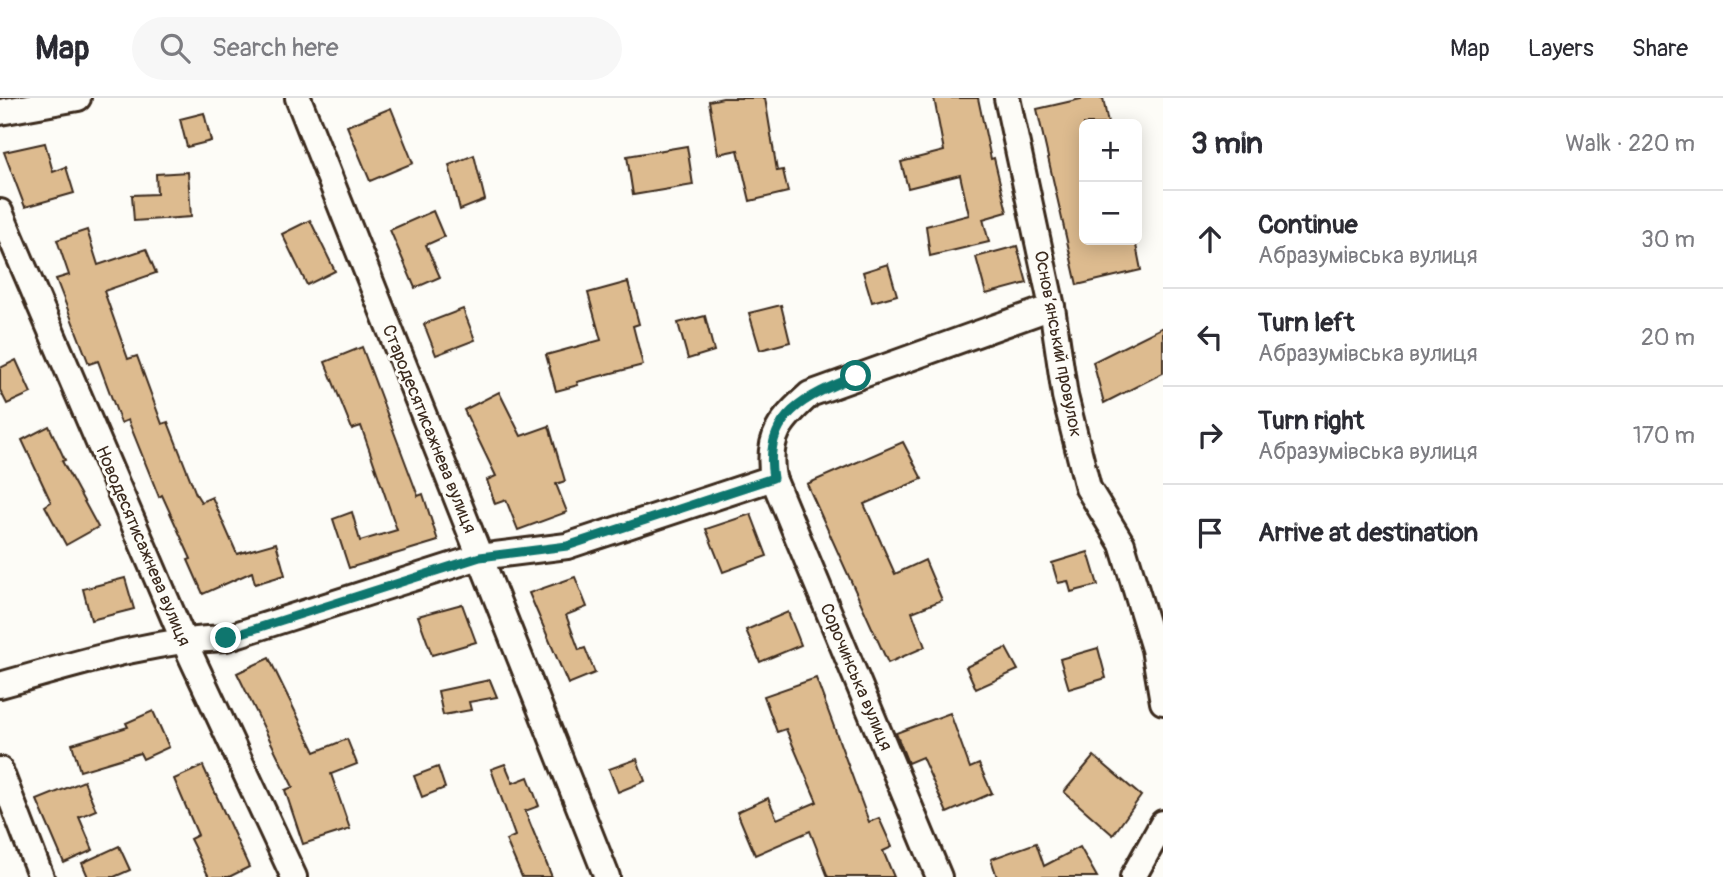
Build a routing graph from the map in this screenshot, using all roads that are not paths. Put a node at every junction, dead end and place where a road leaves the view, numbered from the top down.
1 (78, 98) edge
2 (298, 98) edge
3 (1007, 98) edge
4 (0, 112) edge
5 (0, 212) edge
6 (1052, 307) junction
7 (773, 478) junction
8 (480, 557) junction
9 (183, 639) junction
10 (0, 685) edge
11 (1163, 702) edge
12 (0, 770) edge
13 (1163, 823) edge
14 (41, 877) edge
15 (294, 877) edge
16 (607, 877) edge
17 (939, 877) edge
18 (1133, 877) edge

1 - 4 street
2 - 8 street, Стародесятисажнева вулиця
3 - 6 street, Основ’янський провулок
5 - 9 street, Новодесятисажнева вулиця
6 - 7 street
6 - 11 street, Основ’янський провулок
7 - 8 street
7 - 17 street, Сорочинська вулиця
8 - 9 street
8 - 16 street, Стародесятисажнева вулиця
9 - 10 street
9 - 15 street, Новодесятисажнева вулиця
12 - 14 street
13 - 18 street

